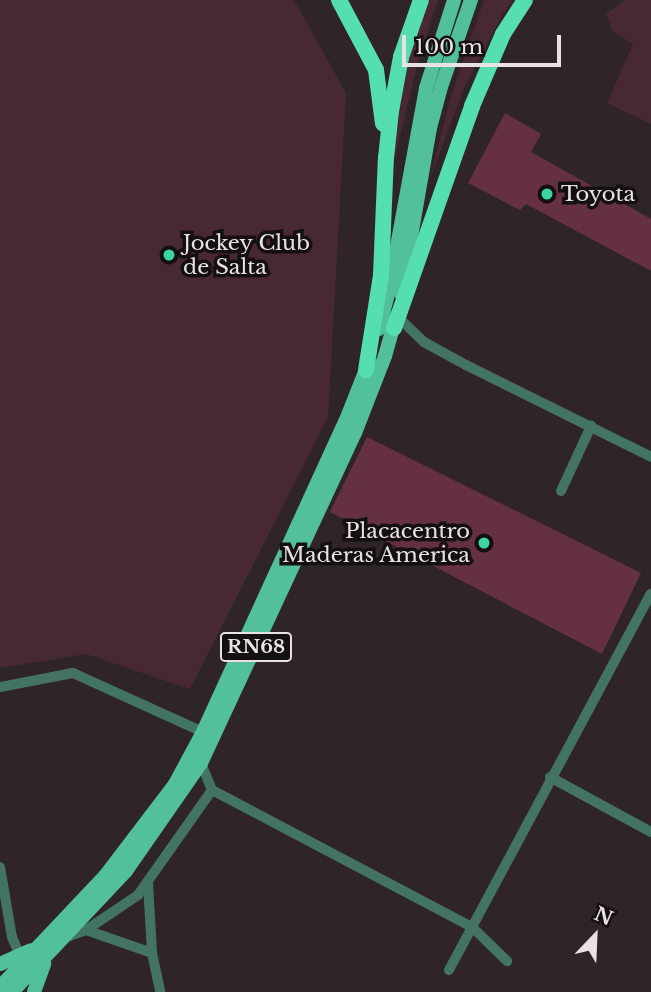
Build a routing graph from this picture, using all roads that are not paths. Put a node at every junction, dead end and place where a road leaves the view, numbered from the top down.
1 (340, 0) edge
2 (421, 0) edge
3 (454, 0) edge
4 (471, 0) edge
5 (525, 0) edge
6 (386, 158) junction
7 (397, 323) junction
8 (366, 370) junction
9 (590, 426) junction
10 (651, 457) edge
11 (562, 491) dead end
12 (651, 594) edge
13 (0, 687) edge
14 (203, 732) junction
15 (201, 763) junction
16 (550, 777) junction
17 (212, 790) junction
18 (651, 832) edge
19 (0, 867) edge
20 (148, 883) junction
21 (472, 927) junction
22 (86, 930) junction
23 (67, 937) junction
24 (45, 950) junction
25 (152, 953) junction
26 (20, 956) junction
27 (507, 961) dead end
28 (1, 963) edge
29 (449, 970) dead end
30 (0, 987) edge
31 (34, 990) edge
32 (12, 992) edge
33 (160, 992) edge

1 - 6 highway
2 - 6 highway, RN68
3 - 8 main road, RN68
4 - 7 main road, RN68
5 - 7 highway, RN68
6 - 8 highway, RN68
7 - 9 street
7 - 15 main road, RN68
8 - 14 main road, RN68
9 - 10 street
9 - 11 street
12 - 16 street
13 - 14 street
14 - 24 main road, RN68
15 - 17 street
15 - 23 main road, RN68
16 - 18 street
16 - 21 street
17 - 20 street
17 - 21 street
19 - 26 street
20 - 22 street
20 - 25 street
21 - 27 street
21 - 29 street
22 - 23 street
22 - 25 street
23 - 24 main road, RN68
24 - 26 main road
24 - 30 main road, RN68
24 - 31 main road
24 - 32 main road, RN68
25 - 33 street
26 - 28 main road

